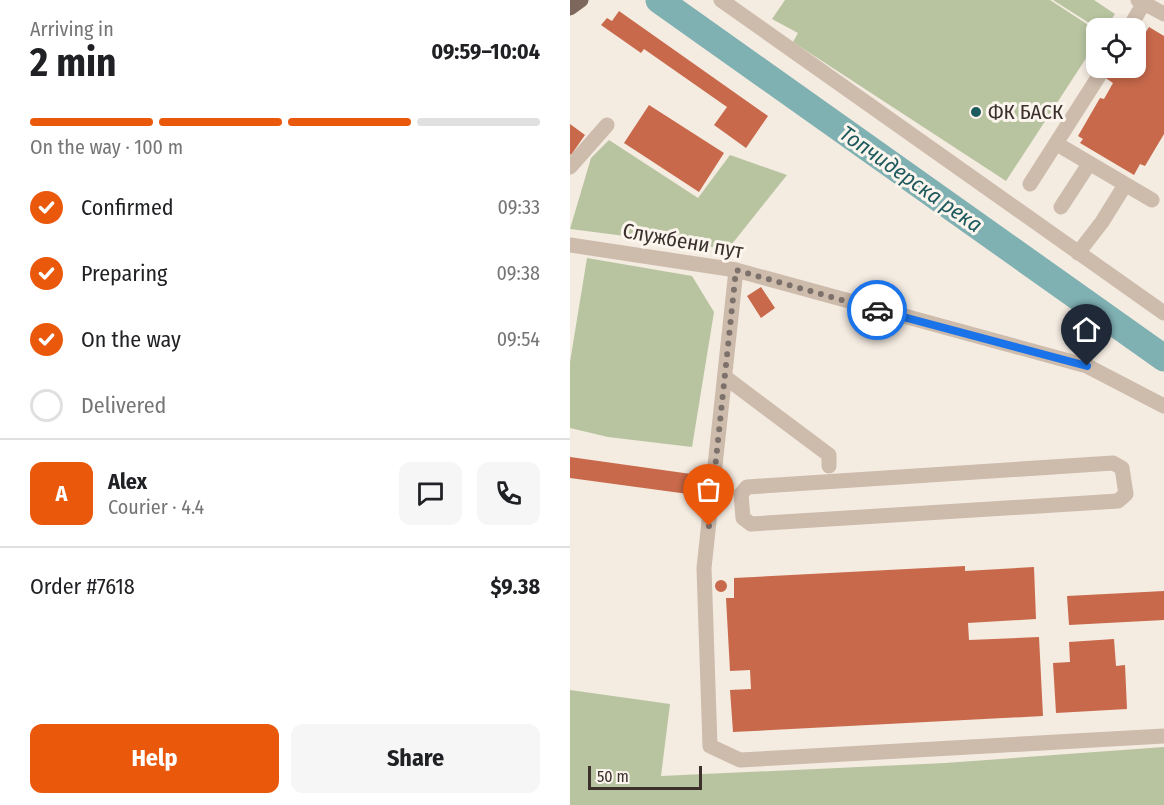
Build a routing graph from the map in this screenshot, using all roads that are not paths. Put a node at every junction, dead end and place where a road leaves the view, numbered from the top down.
1 (581, 0) edge
2 (721, 0) edge
3 (1141, 2) edge
4 (570, 8) edge
5 (1164, 14) edge
6 (1133, 18) edge
7 (1098, 78) edge
8 (607, 125) dead end
9 (1058, 144) junction
10 (1089, 164) junction
11 (570, 167) edge
12 (1030, 184) dead end
13 (1125, 185) junction
14 (1152, 200) dead end
15 (1061, 207) dead end
16 (570, 245) edge
17 (1078, 253) junction
18 (736, 270) junction
19 (1164, 313) edge
20 (725, 377) junction
21 (1162, 398) edge
22 (829, 466) dead end
23 (833, 519) joint
24 (1164, 736) edge

1 - 4 main road
2 - 17 lane
3 - 5 lane
3 - 6 lane
7 - 9 lane
8 - 11 lane
9 - 10 lane
9 - 12 lane
10 - 13 lane
10 - 15 lane
13 - 14 lane
13 - 17 lane
16 - 18 lane, Службени пут
17 - 19 lane
18 - 20 lane
18 - 21 lane, Службени пут
20 - 22 lane
20 - 24 lane
23 - 23 lane

